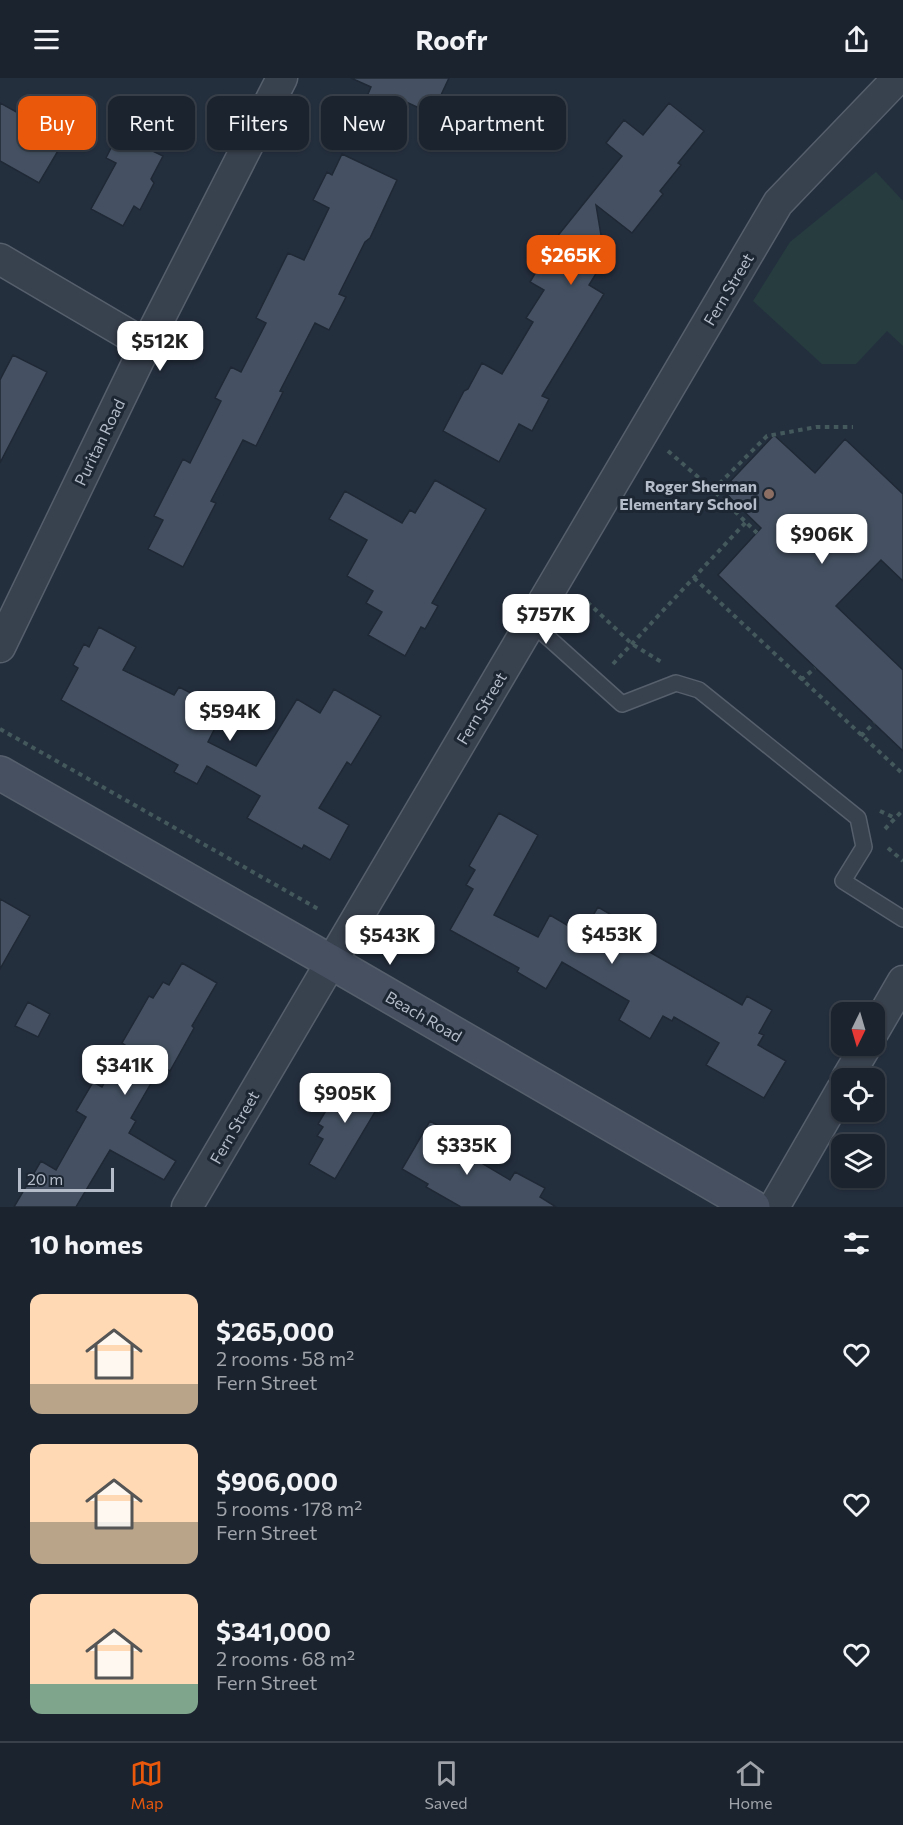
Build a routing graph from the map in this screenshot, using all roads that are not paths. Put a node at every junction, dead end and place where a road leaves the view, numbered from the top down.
1 (282, 78) edge
2 (898, 78) edge
3 (0, 259) edge
4 (146, 345) junction
5 (532, 622) junction
6 (0, 647) edge
7 (0, 772) edge
8 (903, 919) edge
9 (332, 962) junction
10 (903, 981) edge
11 (885, 1012) edge
12 (831, 1108) edge
13 (187, 1207) edge
14 (753, 1207) edge
15 (774, 1207) edge

1 - 4 street, Puritan Road
2 - 5 street, Fern Street
3 - 4 street
4 - 6 street, Puritan Road
5 - 8 lane
5 - 9 street, Fern Street
7 - 9 street, Beach Road
9 - 13 street, Fern Street
9 - 14 street, Beach Road
10 - 11 street
12 - 15 street

